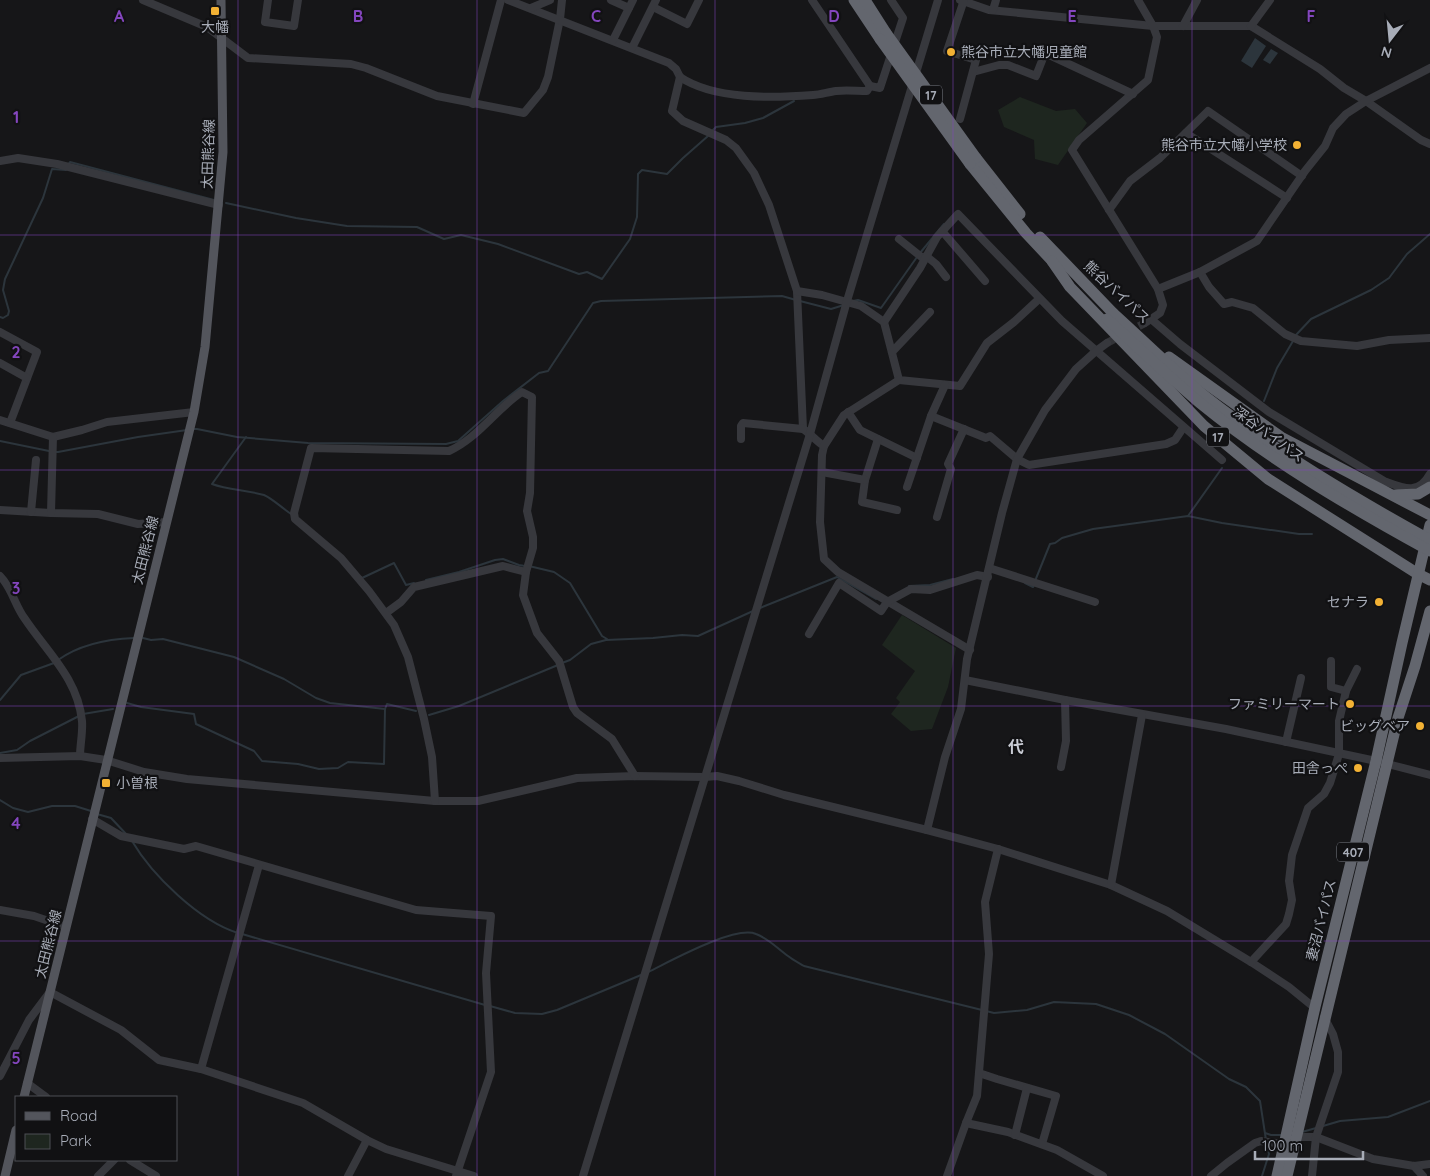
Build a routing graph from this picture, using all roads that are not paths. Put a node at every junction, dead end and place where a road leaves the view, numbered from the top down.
1 (143, 0) edge
2 (221, 0) edge
3 (268, 0) edge
4 (298, 0) edge
5 (501, 0) edge
6 (510, 0) edge
7 (550, 0) edge
8 (562, 0) edge
9 (611, 0) edge
10 (633, 0) edge
11 (699, 0) edge
12 (812, 0) edge
13 (854, 0) edge
14 (865, 0) edge
15 (891, 0) edge
16 (938, 0) edge
17 (996, 0) edge
18 (1138, 0) edge
19 (1196, 0) edge
20 (1270, 0) edge
21 (962, 1) edge
22 (655, 3) edge
23 (531, 8) junction
24 (629, 8) junction
25 (993, 10) junction
26 (560, 19) junction
27 (1153, 26) junction
28 (1183, 26) junction
29 (1252, 26) junction
30 (883, 36) junction
31 (221, 37) junction
32 (613, 40) junction
33 (632, 48) junction
34 (1430, 68) edge
35 (973, 72) junction
36 (680, 78) junction
37 (870, 86) junction
38 (1133, 94) junction
39 (1366, 101) junction
40 (473, 104) junction
41 (960, 119) dead end
42 (1186, 132) junction
43 (1430, 144) edge
44 (0, 161) edge
45 (973, 161) junction
46 (1302, 176) junction
47 (1287, 198) junction
48 (219, 205) junction
49 (1109, 210) junction
50 (942, 231) junction
51 (899, 240) dead end
52 (925, 258) junction
53 (1052, 261) junction
54 (1200, 272) junction
55 (946, 277) dead end
56 (985, 281) dead end
57 (1158, 289) junction
58 (797, 293) junction
59 (1039, 298) junction
60 (847, 302) junction
61 (930, 312) dead end
62 (1110, 316) junction
63 (884, 322) junction
64 (0, 332) edge
65 (1430, 338) edge
66 (1107, 343) tunnel mouth
67 (1096, 351) junction
68 (892, 352) junction
69 (0, 363) edge
70 (27, 378) junction
71 (899, 380) junction
72 (945, 385) junction
73 (194, 412) junction
74 (848, 412) junction
75 (931, 416) junction
76 (0, 420) edge
77 (10, 423) junction
78 (1183, 428) junction
79 (964, 429) junction
80 (806, 431) junction
81 (53, 437) junction
82 (741, 439) dead end
83 (878, 439) junction
84 (824, 446) junction
85 (917, 458) junction
86 (1016, 459) junction
87 (36, 460) dead end
88 (1222, 460) dead end
89 (822, 472) junction
90 (1430, 474) edge
91 (865, 480) junction
92 (907, 487) dead end
93 (1430, 487) edge
94 (1390, 494) junction
95 (0, 510) edge
96 (897, 510) dead end
97 (31, 512) junction
98 (51, 514) junction
99 (1430, 515) edge
100 (937, 517) dead end
101 (166, 522) junction
102 (1430, 525) edge
103 (1430, 540) edge
104 (1430, 551) edge
105 (526, 571) junction
106 (989, 571) junction
107 (1418, 574) junction
108 (0, 576) edge
109 (1430, 580) edge
110 (887, 602) junction
111 (1095, 602) dead end
112 (1430, 611) edge
113 (386, 613) junction
114 (809, 634) dead end
115 (970, 650) junction
116 (1331, 661) dead end
117 (1357, 669) dead end
118 (1301, 678) dead end
119 (965, 680) junction
120 (1346, 692) junction
121 (1065, 700) junction
122 (1142, 715) junction
123 (1286, 742) junction
124 (1338, 754) junction
125 (80, 756) junction
126 (0, 758) edge
127 (106, 760) junction
128 (1382, 763) junction
129 (1061, 767) dead end
130 (1430, 775) edge
131 (635, 776) junction
132 (705, 777) junction
133 (435, 801) junction
134 (93, 814) junction
135 (927, 830) junction
136 (998, 850) junction
137 (259, 865) junction
138 (1111, 885) junction
139 (0, 910) edge
140 (66, 926) junction
141 (1251, 962) junction
142 (50, 992) junction
143 (1315, 1007) junction
144 (1326, 1019) junction
145 (201, 1069) junction
146 (979, 1073) junction
147 (0, 1076) edge
148 (27, 1083) junction
149 (1027, 1088) junction
150 (24, 1096) edge
151 (45, 1096) edge
152 (966, 1123) junction
153 (15, 1134) edge
154 (1317, 1134) junction
155 (1015, 1135) junction
156 (1292, 1136) junction
157 (368, 1140) junction
158 (1042, 1144) junction
159 (113, 1161) edge
160 (132, 1161) edge
161 (1430, 1164) edge
162 (1414, 1166) junction
163 (456, 1174) edge
164 (5, 1176) edge
165 (98, 1176) edge
166 (156, 1176) edge
167 (348, 1176) edge
168 (474, 1176) edge
169 (583, 1176) edge
170 (948, 1176) edge
171 (1103, 1176) edge
172 (1212, 1176) edge
173 (1277, 1176) edge
174 (1287, 1176) edge
175 (1312, 1176) edge
176 (1423, 1176) edge

1 - 31 street
2 - 31 main road, 太田熊谷線
3 - 4 street
5 - 40 street
6 - 23 street
7 - 23 street
8 - 26 street
9 - 24 street
10 - 24 street
11 - 22 street
12 - 37 street
13 - 30 highway, 熊谷バイパス / 17
14 - 30 highway, 熊谷バイパス / 17
15 - 37 street
16 - 60 street
17 - 25 street
18 - 27 street
19 - 28 street
20 - 29 street
21 - 25 street
21 - 35 street
22 - 33 street
23 - 26 street
24 - 32 street
25 - 27 street
26 - 32 street
26 - 40 street
27 - 28 street
27 - 38 street
28 - 29 street
29 - 39 street
30 - 45 highway, 熊谷バイパス / 17, bridge
31 - 40 street
31 - 48 main road, 太田熊谷線
32 - 33 street
33 - 36 street
34 - 39 street
35 - 38 street
35 - 41 street
36 - 37 street
36 - 58 street
38 - 49 street
39 - 43 street
39 - 46 street
42 - 46 street
42 - 47 street
42 - 49 street
44 - 48 street
45 - 53 highway, 熊谷バイパス / 17
45 - 62 highway, 熊谷バイパス / 17
46 - 47 street
47 - 54 street
48 - 73 main road, 太田熊谷線
49 - 57 street
50 - 52 street
50 - 56 street
50 - 59 street
51 - 52 street
52 - 55 street
52 - 63 street
53 - 62 highway, 熊谷バイパス / 17
53 - 107 highway, 17
54 - 57 street
54 - 65 street
57 - 90 street
58 - 60 street
58 - 80 street
59 - 67 street
59 - 72 street
60 - 63 street
60 - 80 street
61 - 68 street
62 - 94 highway, 熊谷バイパス / 17, bridge
62 - 103 highway, 深谷バイパス / 17, bridge
62 - 104 highway, 深谷バイパス / 17, bridge
63 - 68 street
64 - 70 street
66 - 67 street
67 - 78 street
67 - 86 street
68 - 71 street
69 - 70 street
70 - 77 street
71 - 72 street
71 - 74 street
72 - 75 street
73 - 81 street
73 - 101 main road, 太田熊谷線
74 - 83 street
74 - 84 street
75 - 79 street
75 - 85 street
76 - 77 street
77 - 81 street
78 - 86 street
78 - 88 street
79 - 86 street
79 - 100 street
80 - 82 street
80 - 84 street
80 - 132 street
81 - 98 street
83 - 85 street
83 - 91 street
84 - 89 street
85 - 92 street
86 - 106 street
87 - 97 street
89 - 91 street
89 - 110 street
91 - 96 street
93 - 94 highway
94 - 99 highway, 熊谷バイパス / 17
95 - 97 street
97 - 98 street
98 - 101 street
101 - 127 main road, 太田熊谷線
102 - 107 highway, 妻沼バイパス / 407
105 - 113 street
105 - 113 street
105 - 131 street
106 - 110 street
106 - 111 street
106 - 115 street
107 - 109 highway, 17
107 - 128 highway, 妻沼バイパス / 407
108 - 125 street
110 - 114 street
110 - 115 street
112 - 128 highway, 妻沼バイパス / 407
113 - 133 street
115 - 119 street
116 - 120 street
117 - 120 street
118 - 123 street
119 - 121 street
119 - 135 street
120 - 124 street
121 - 122 street
121 - 129 street
122 - 123 street
122 - 138 street
123 - 124 street
124 - 128 street
124 - 141 street
125 - 126 street
125 - 127 street
127 - 133 street
127 - 134 main road, 太田熊谷線
128 - 130 street
128 - 143 highway, 妻沼バイパス / 407
128 - 144 highway, 妻沼バイパス / 407
131 - 132 street
131 - 133 street
132 - 135 street
132 - 169 street
134 - 137 street
134 - 140 main road, 太田熊谷線
135 - 136 street
136 - 138 street
136 - 146 street
137 - 145 street
137 - 163 street
138 - 141 street
139 - 140 street
140 - 142 main road, 太田熊谷線
141 - 143 street
142 - 145 street
142 - 147 street
142 - 148 main road, 太田熊谷線
143 - 144 street
143 - 156 highway, 妻沼バイパス / 407
144 - 154 street
144 - 156 highway, 妻沼バイパス / 407
145 - 157 street
146 - 149 street
146 - 152 street
148 - 150 main road, 太田熊谷線
148 - 151 street
149 - 155 street
149 - 158 street
152 - 155 street
152 - 170 street
153 - 164 main road
154 - 156 street
154 - 162 street
154 - 175 street
155 - 158 street
156 - 172 street
156 - 173 highway, 妻沼バイパス / 407
156 - 174 highway, 妻沼バイパス / 407
157 - 163 street
157 - 167 street
158 - 171 street
159 - 165 street
160 - 166 street
161 - 162 street
162 - 176 street
163 - 168 street

